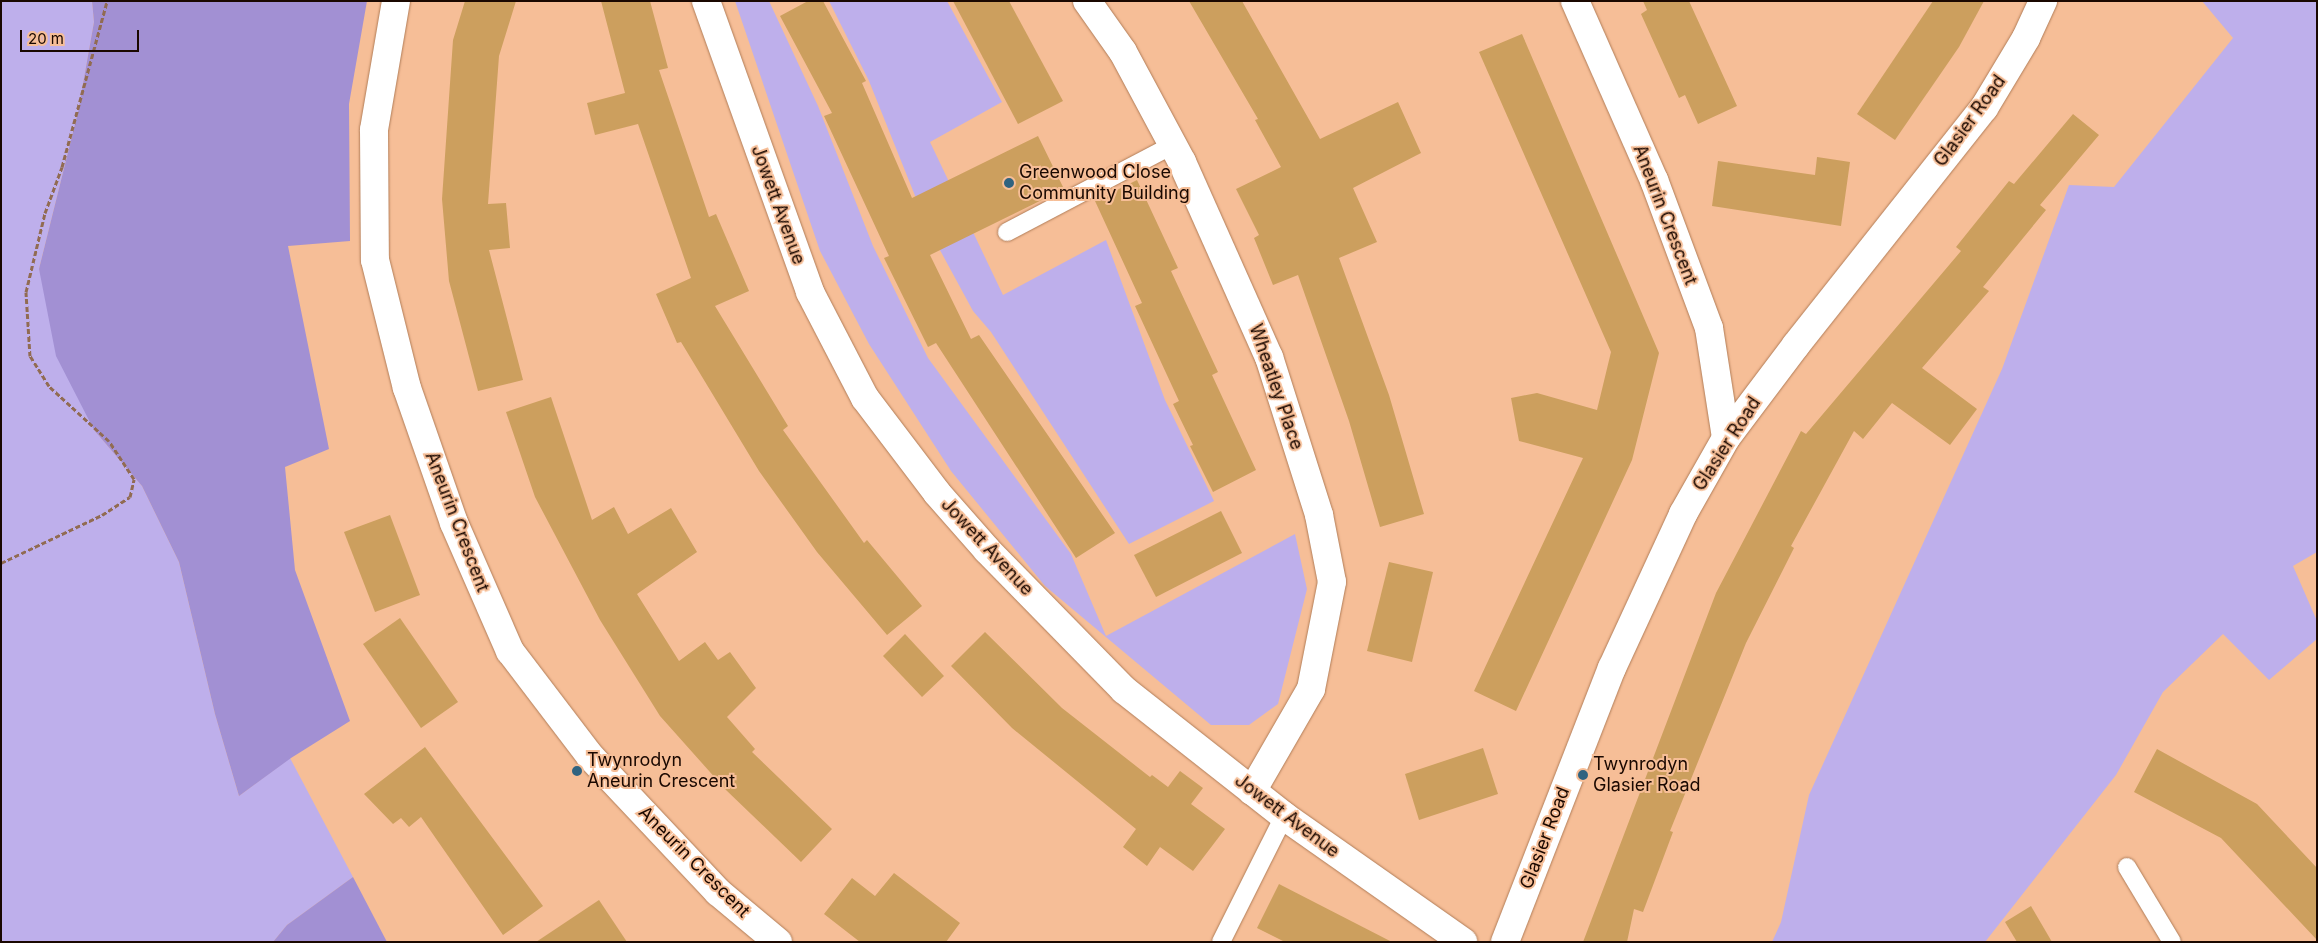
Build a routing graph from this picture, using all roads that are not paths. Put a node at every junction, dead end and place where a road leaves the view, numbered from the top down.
1 (396, 1) edge
2 (706, 1) edge
3 (1087, 1) edge
4 (1575, 1) edge
5 (2043, 1) edge
6 (1173, 145) junction
7 (1007, 232) dead end
8 (1726, 438) junction
9 (1252, 791) junction
10 (1284, 816) junction
11 (2127, 867) dead end
12 (778, 942) edge
13 (1221, 942) edge
14 (1463, 942) edge
15 (1505, 942) edge
16 (2172, 942) edge

1 - 12 street, Aneurin Crescent
2 - 9 street, Jowett Avenue
3 - 6 street, Wheatley Place
4 - 8 street, Aneurin Crescent
5 - 8 street, Glasier Road
6 - 7 lane
6 - 9 street, Wheatley Place
8 - 15 street, Glasier Road
9 - 10 street, Jowett Avenue
10 - 13 lane
10 - 14 street, Jowett Avenue
11 - 16 lane

